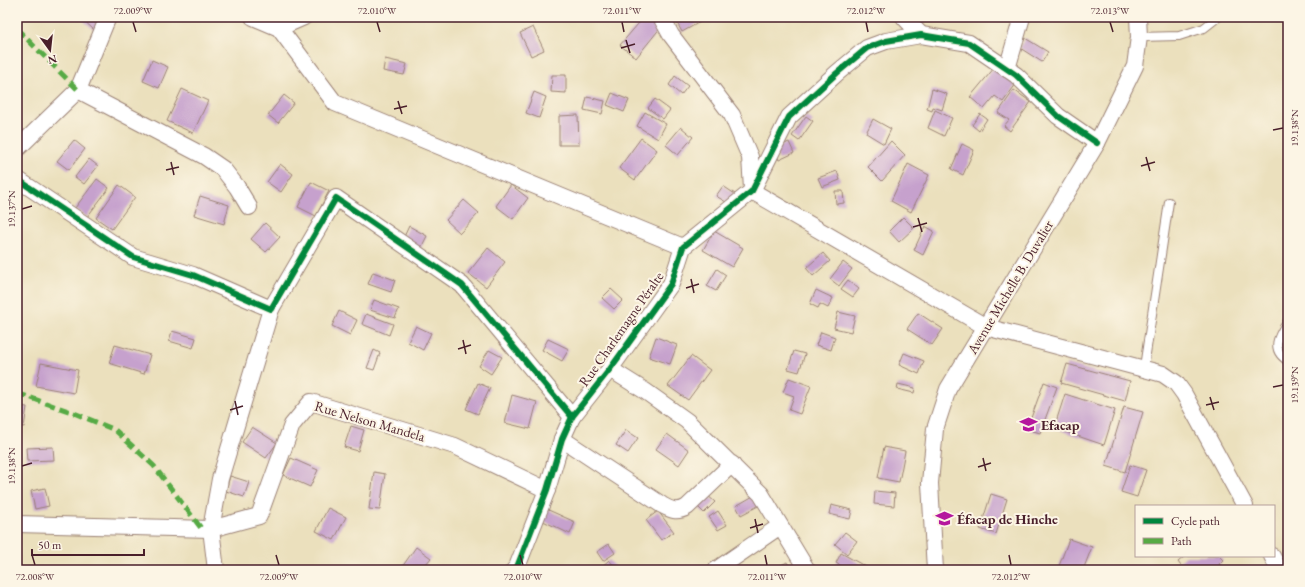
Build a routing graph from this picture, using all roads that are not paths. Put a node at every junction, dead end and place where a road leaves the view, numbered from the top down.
1 (108, 17) edge
2 (253, 17) edge
3 (304, 17) edge
4 (661, 17) edge
5 (904, 17) edge
6 (1022, 17) edge
7 (1138, 17) edge
8 (1218, 17) edge
9 (279, 28) junction
10 (921, 35) junction
11 (1140, 37) junction
12 (1007, 69) junction
13 (78, 90) junction
14 (1097, 144) junction
15 (17, 149) edge
16 (17, 179) edge
17 (752, 191) junction
18 (1168, 202) dead end
19 (249, 207) dead end
20 (683, 247) junction
21 (271, 309) junction
22 (1288, 321) edge
23 (986, 327) junction
24 (1288, 361) edge
25 (1144, 368) junction
26 (610, 369) junction
27 (572, 417) junction
28 (562, 440) junction
29 (732, 464) junction
30 (547, 490) junction
31 (1244, 505) edge
32 (17, 524) edge
33 (780, 526) junction
34 (210, 529) junction
35 (1272, 557) edge
36 (216, 570) edge
37 (514, 570) edge
38 (716, 570) edge
39 (807, 570) edge
40 (935, 570) edge
41 (1279, 570) edge

1 - 13 street
2 - 9 street
3 - 9 street
4 - 17 street
5 - 10 street
6 - 12 street
7 - 11 street, Avenue Michelle B. Duvalier
8 - 11 lane
9 - 20 street
10 - 12 street
10 - 17 street
11 - 14 street, Avenue Michelle B. Duvalier
12 - 14 street
13 - 15 street
13 - 19 street
14 - 23 street, Avenue Michelle B. Duvalier
16 - 21 street
17 - 20 street
17 - 23 street
18 - 25 lane
20 - 26 street, Rue Charlemagne Péralte
21 - 27 street
21 - 34 street
22 - 24 lane
23 - 25 street
23 - 40 street, Avenue Michelle B. Duvalier
25 - 31 street
26 - 27 street, Rue Charlemagne Péralte
26 - 29 street
27 - 28 street, Rue Charlemagne Péralte
28 - 29 street
28 - 30 street, Rue Charlemagne Péralte
29 - 33 street
30 - 34 street, Rue Nelson Mandela
30 - 37 street, Rue Charlemagne Péralte
32 - 34 street, Rue Nelson Mandela
33 - 38 street
33 - 39 street
34 - 36 street
35 - 41 street

